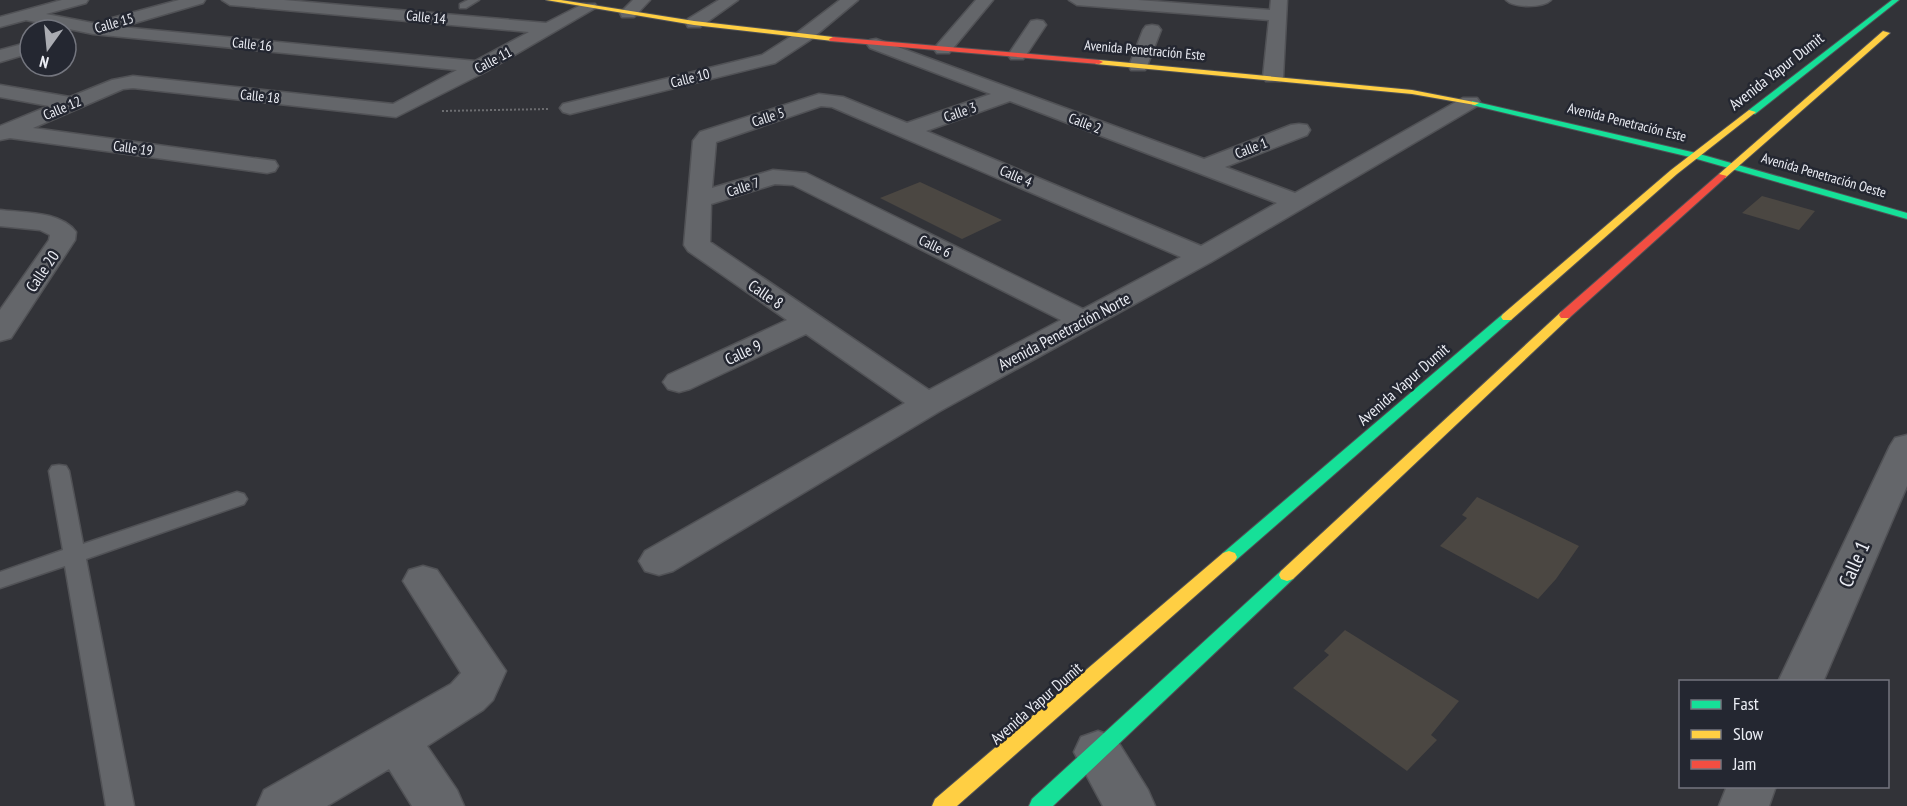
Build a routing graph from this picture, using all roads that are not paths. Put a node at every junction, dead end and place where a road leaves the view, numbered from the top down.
1 (80, 0) edge
2 (197, 0) edge
3 (230, 0) edge
4 (421, 0) edge
5 (475, 0) edge
6 (549, 0) edge
7 (642, 0) edge
8 (730, 0) edge
9 (850, 0) edge
10 (985, 0) edge
11 (1077, 0) edge
12 (1514, 0) edge
13 (1896, 0) edge
14 (1542, 1) edge
15 (59, 2) edge
16 (463, 6) dead end
17 (589, 7) junction
18 (1279, 8) edge
19 (628, 13) junction
20 (389, 14) junction
21 (25, 15) junction
22 (0, 22) edge
23 (694, 23) junction
24 (1898, 23) dead end
25 (1037, 25) dead end
26 (93, 29) junction
27 (550, 29) junction
28 (1152, 30) dead end
29 (78, 33) edge
30 (804, 36) junction
31 (876, 44) junction
32 (943, 49) junction
33 (18, 51) edge
34 (1017, 55) junction
35 (0, 56) edge
36 (1138, 66) junction
37 (480, 67) junction
38 (1273, 77) junction
39 (125, 83) joint
40 (0, 91) edge
41 (1010, 94) junction
42 (828, 100) joint
43 (1470, 102) junction
44 (72, 104) junction
45 (570, 108) road end
46 (396, 111) joint
47 (909, 130) junction
48 (1299, 130) dead end
49 (2, 132) edge
50 (708, 137) joint
51 (1694, 155) junction
52 (1732, 165) junction
53 (267, 166) dead end
54 (1203, 166) junction
55 (786, 176) joint
56 (700, 200) junction
57 (1295, 201) junction
58 (1907, 216) edge
59 (0, 218) edge
60 (1202, 256) junction
61 (1083, 320) junction
62 (807, 322) junction
63 (0, 332) edge
64 (679, 382) dead end
65 (928, 404) junction
66 (1907, 446) edge
67 (59, 471) dead end
68 (237, 499) dead end
69 (73, 555) junction
70 (659, 561) dead end
71 (0, 580) edge
72 (423, 581) dead end
73 (1800, 680) edge
74 (397, 740) junction
75 (1098, 752) junction
76 (1751, 788) edge
77 (120, 806) edge
78 (282, 806) edge
79 (439, 806) edge
80 (942, 806) edge
81 (1039, 806) edge
82 (1130, 806) edge
83 (1744, 806) edge

1 - 15 street
2 - 26 street, Calle 15
3 - 20 street, Calle 14
4 - 20 street
5 - 16 lane
6 - 17 main road, Avenida Penetración Este
7 - 19 street
8 - 23 street
9 - 30 street, Calle 10
10 - 32 street
11 - 18 street
12 - 14 street
13 - 51 main road, Avenida Yapur Dumit
15 - 21 street
17 - 19 main road, Avenida Penetración Este
17 - 27 street, Calle 11
18 - 38 street
19 - 23 main road, Avenida Penetración Este
20 - 27 street, Calle 14
21 - 22 street
21 - 26 street, Calle 16
23 - 30 main road, Avenida Penetración Este
24 - 52 main road
25 - 34 street
26 - 29 street, Calle 15
26 - 37 street, Calle 16
27 - 37 street, Calle 11
28 - 36 street
30 - 31 main road, Avenida Penetración Este
30 - 45 street, Calle 10
31 - 32 main road, Avenida Penetración Este
31 - 41 street, Calle 2
32 - 34 main road, Avenida Penetración Este
33 - 35 street
34 - 36 main road, Avenida Penetración Este
36 - 38 main road, Avenida Penetración Este
37 - 46 street, Calle 11
38 - 43 main road, Avenida Penetración Este
39 - 44 street, Calle 12
39 - 46 street, Calle 18
40 - 44 street
41 - 47 street, Calle 3
41 - 54 street, Calle 2
42 - 47 street, Calle 4
42 - 50 street, Calle 5
43 - 51 main road, Avenida Penetración Este
43 - 57 street, Avenida Penetración Norte
44 - 49 street, Calle 12
47 - 60 street, Calle 4
48 - 54 street, Calle 1
49 - 53 street, Calle 19
50 - 56 street, Calle 8
51 - 52 main road, Avenida Penetración Este
51 - 80 main road, Avenida Yapur Dumit
52 - 58 main road, Avenida Penetración Oeste
52 - 75 main road
54 - 57 street, Calle 2
55 - 56 street, Calle 7
55 - 61 street, Calle 6
56 - 62 street, Calle 8
57 - 60 street, Avenida Penetración Norte
59 - 63 street, Calle 20
60 - 61 street, Avenida Penetración Norte
61 - 65 street, Avenida Penetración Norte
62 - 64 street, Calle 9
62 - 65 street, Calle 8
65 - 70 street, Avenida Penetración Norte
66 - 73 street, Calle 1
67 - 69 lane
68 - 69 lane
69 - 71 lane
69 - 77 lane
72 - 74 street
74 - 78 street
74 - 79 street
75 - 81 main road
75 - 82 street
76 - 83 street

